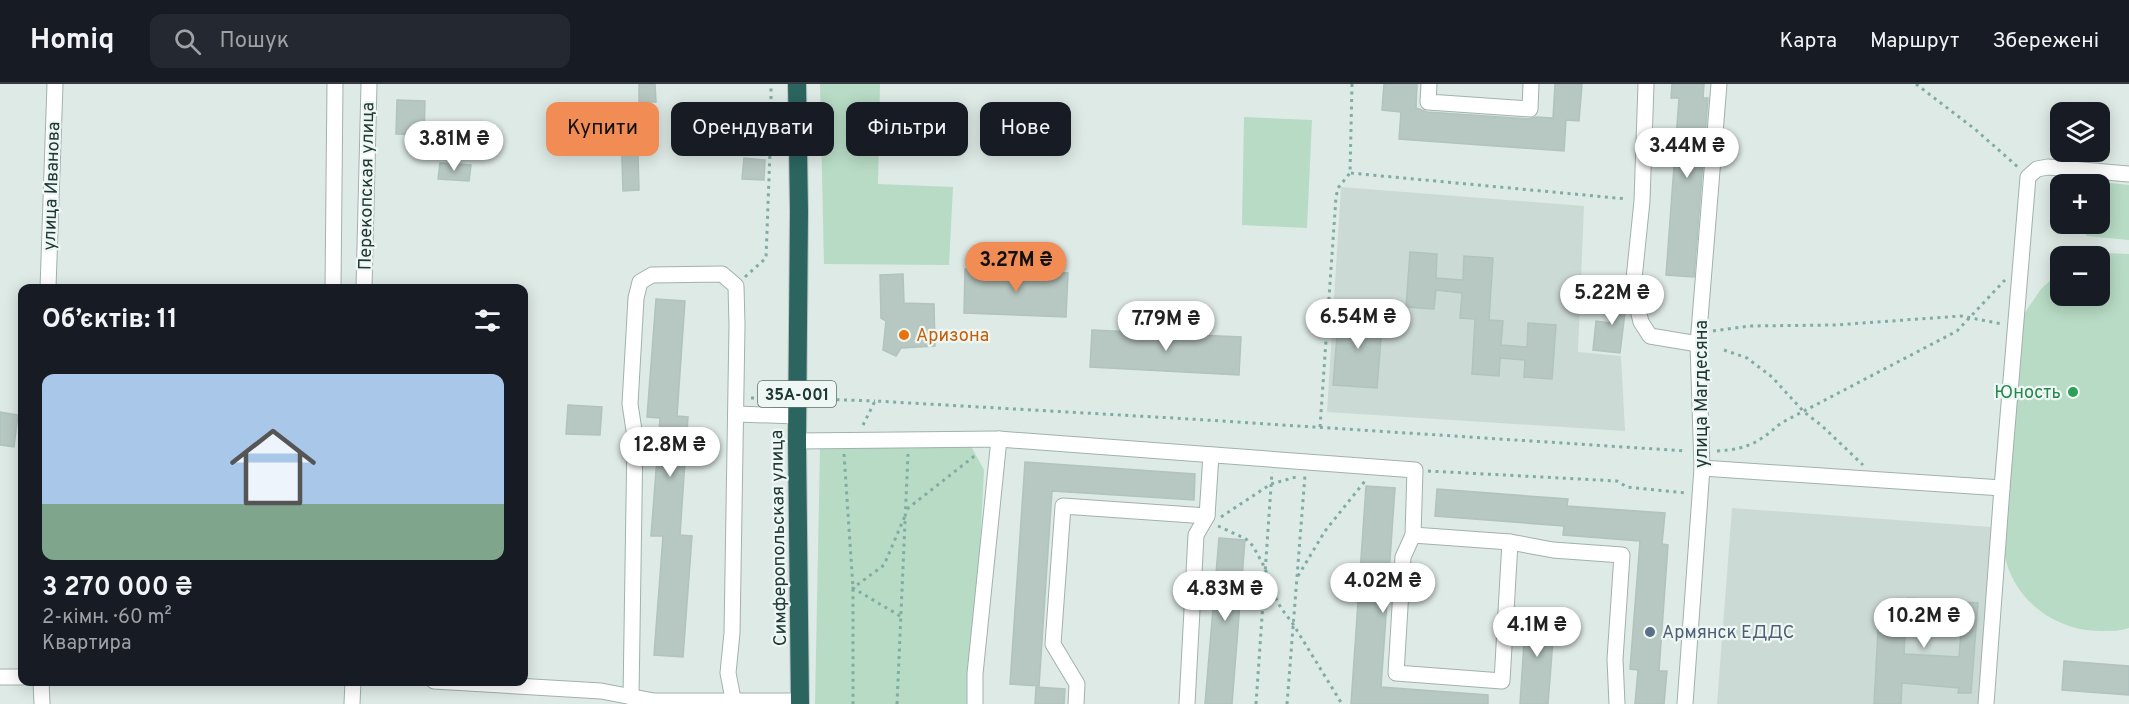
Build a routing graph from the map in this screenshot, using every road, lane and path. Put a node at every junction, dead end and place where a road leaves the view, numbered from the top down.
1 (55, 84) edge
2 (335, 84) edge
3 (369, 84) edge
4 (797, 84) edge
5 (1352, 84) edge
6 (1429, 84) edge
7 (1531, 84) edge
8 (1646, 84) edge
9 (1719, 84) edge
10 (1916, 84) edge
11 (1350, 172) junction
12 (2129, 174) edge
13 (2028, 177) junction
14 (1642, 201) junction
15 (2021, 257) junction
16 (48, 284) edge
17 (333, 284) edge
18 (364, 284) edge
19 (1970, 317) junction
20 (2015, 331) junction
21 (1699, 338) junction
22 (1724, 350) dead end
23 (1804, 412) junction
24 (736, 414) junction
25 (797, 416) junction
26 (1320, 427) junction
27 (999, 439) junction
28 (856, 440) junction
29 (797, 441) junction
30 (970, 451) dead end
31 (897, 453) dead end
32 (1702, 453) junction
33 (1211, 455) junction
34 (1702, 468) junction
35 (1415, 470) junction
36 (1272, 472) dead end
37 (1283, 473) dead end
38 (1305, 475) junction
39 (1315, 476) dead end
40 (1356, 479) dead end
41 (1366, 480) junction
42 (1375, 480) dead end
43 (1876, 480) junction
44 (1271, 484) junction
45 (2002, 488) junction
46 (1700, 495) junction
47 (907, 509) junction
48 (1211, 521) junction
49 (1413, 535) junction
50 (1510, 542) junction
51 (1266, 568) junction
52 (1297, 579) junction
53 (853, 588) junction
54 (900, 616) junction
55 (1293, 624) junction
56 (0, 677) edge
57 (18, 677) edge
58 (41, 686) edge
59 (354, 686) edge
60 (518, 686) edge
61 (630, 697) junction
62 (654, 702) edge
63 (734, 703) edge
64 (800, 703) edge
65 (42, 704) edge
66 (352, 704) edge
67 (853, 704) edge
68 (897, 704) edge
69 (975, 704) edge
70 (1076, 704) edge
71 (1187, 704) edge
72 (1256, 704) edge
73 (1287, 704) edge
74 (1342, 704) edge
75 (1617, 704) edge
76 (1685, 704) edge
77 (1986, 704) edge

1 - 16 street, улица Иванова
2 - 17 street, Перекопская улица
3 - 18 street, Перекопская улица
4 - 25 highway, Симферопольская улица / 35А-001
5 - 11 path
6 - 7 street
8 - 14 street
9 - 21 street, улица Магдесяна
10 - 13 path
11 - 14 path
11 - 26 path
12 - 13 street
13 - 15 street
14 - 21 street
15 - 19 path
15 - 20 street
19 - 20 path
19 - 21 path
19 - 23 path
20 - 45 street
21 - 32 street, улица Магдесяна
22 - 23 path
23 - 32 path
23 - 43 path
24 - 25 street
24 - 61 street
24 - 63 street
25 - 29 highway, Симферопольская улица / 35А-001
26 - 28 path
26 - 32 path
27 - 28 street
27 - 33 street
27 - 69 street
28 - 29 street
28 - 53 path
29 - 64 highway, Симферопольская улица / 35А-001
30 - 47 path
31 - 47 path
32 - 34 street, улица Магдесяна
33 - 35 street
33 - 48 street
34 - 43 street
34 - 46 street, улица Магдесяна
35 - 46 path
35 - 49 street
36 - 44 path
37 - 38 path
38 - 39 path
38 - 44 path
38 - 52 path
40 - 41 path
41 - 42 path
41 - 52 path
43 - 45 street
44 - 48 path
44 - 51 path
45 - 77 street
46 - 76 street, улица Магдесяна
47 - 53 path
47 - 54 path
48 - 51 path
48 - 70 street
48 - 71 street
49 - 50 street
49 - 50 street
50 - 75 street
51 - 55 path
51 - 72 path
52 - 55 path
53 - 54 path
53 - 67 path
54 - 68 path
55 - 73 path
55 - 74 path
56 - 57 street
58 - 65 street
59 - 66 street
60 - 61 street
61 - 62 street
62 - 63 street
63 - 64 street

